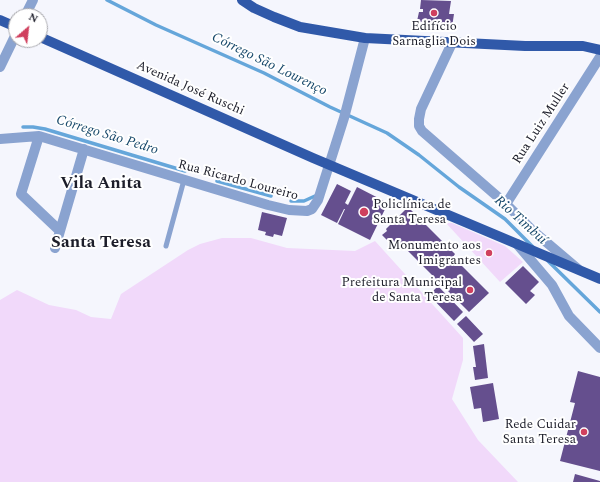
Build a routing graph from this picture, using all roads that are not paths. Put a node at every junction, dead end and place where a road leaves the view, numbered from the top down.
1 (242, 0) edge
2 (365, 38) junction
3 (48, 41) edge
4 (452, 43) junction
5 (9, 48) edge
6 (600, 50) edge
7 (600, 57) edge
8 (0, 67) edge
9 (38, 136) junction
10 (0, 139) edge
11 (84, 149) junction
12 (330, 165) junction
13 (184, 180) junction
14 (506, 204) junction
15 (60, 231) junction
16 (517, 244) junction
17 (166, 246) dead end
18 (55, 248) dead end
19 (579, 269) junction
20 (600, 279) edge
21 (600, 348) edge

1 - 2 main road
2 - 4 main road
2 - 12 street
3 - 12 main road, Avenida José Ruschi
4 - 6 main road
4 - 14 street
5 - 8 street
7 - 14 street, Rua Luiz Muller
9 - 10 street, Rua Ricardo Loureiro
9 - 11 street, Rua Ricardo Loureiro
9 - 15 street
11 - 13 street, Rua Ricardo Loureiro
11 - 15 street
12 - 13 street, Rua Ricardo Loureiro
12 - 16 main road, Avenida José Ruschi
13 - 17 lane
14 - 19 street
15 - 18 street
16 - 19 main road, Avenida José Ruschi
16 - 21 street
19 - 20 main road, Avenida José Ruschi

